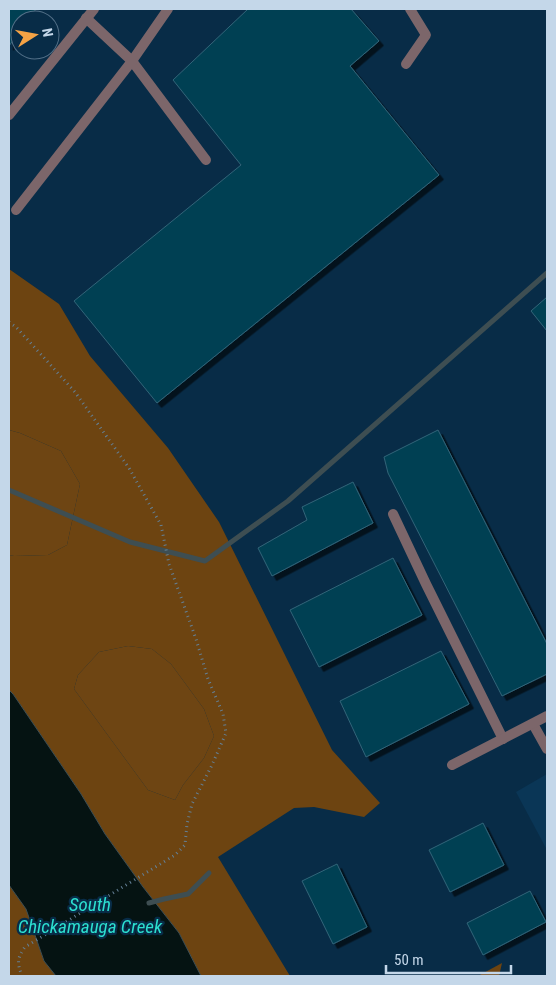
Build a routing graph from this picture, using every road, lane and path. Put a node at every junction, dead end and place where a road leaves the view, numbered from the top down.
1 (94, 9) edge
2 (168, 9) edge
3 (410, 9) edge
4 (86, 18) junction
5 (132, 61) junction
6 (406, 64) dead end
7 (9, 116) edge
8 (206, 160) dead end
9 (16, 210) dead end
10 (9, 322) edge
11 (393, 514) dead end
12 (547, 716) edge
13 (533, 724) junction
14 (503, 739) junction
15 (547, 750) edge
16 (452, 765) dead end
17 (22, 976) edge

1 - 4 street
2 - 5 street
3 - 6 street
4 - 5 street
4 - 7 street
5 - 8 street
5 - 9 street
10 - 17 path
11 - 14 street
12 - 13 street
13 - 14 street
13 - 15 street
14 - 16 street

